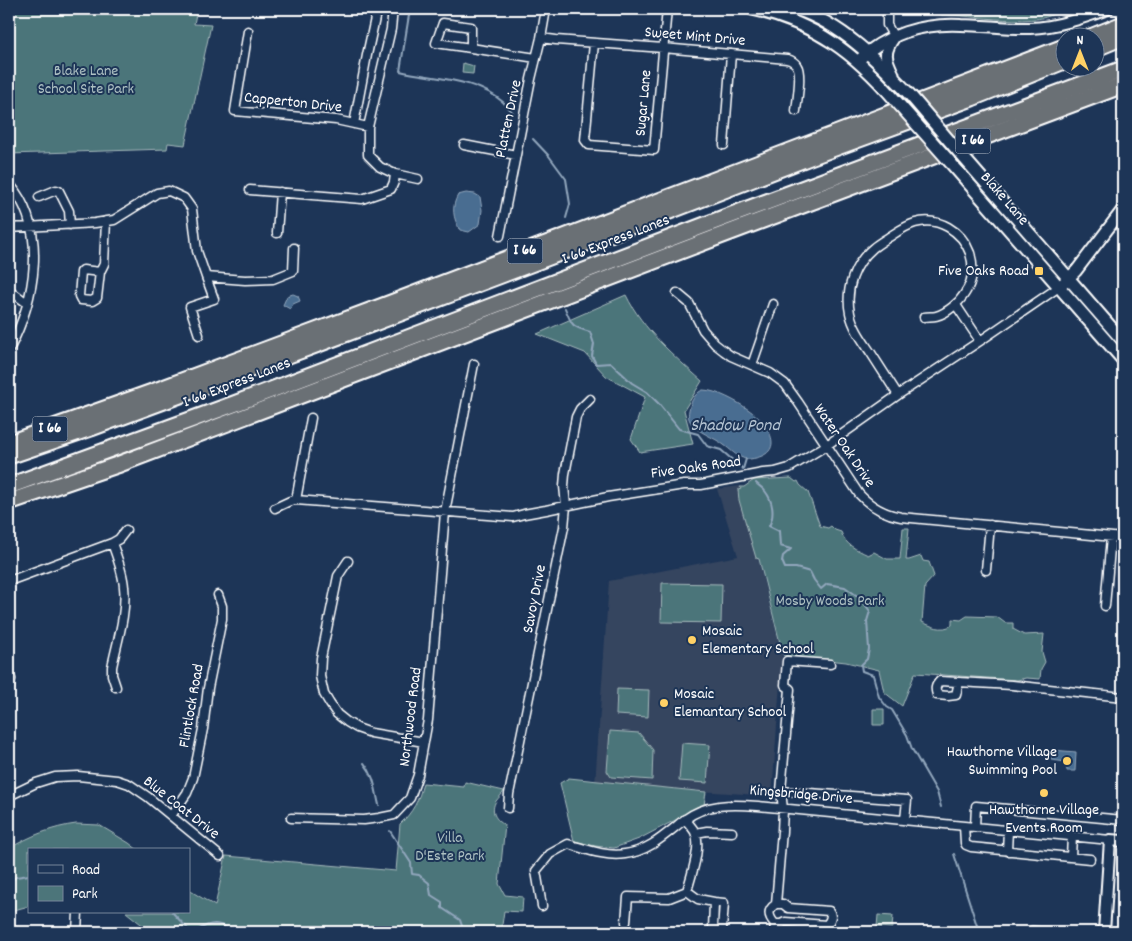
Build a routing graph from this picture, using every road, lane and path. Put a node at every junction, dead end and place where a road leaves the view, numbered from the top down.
1 (377, 9) edge
2 (393, 9) edge
3 (546, 9) edge
4 (667, 9) edge
5 (752, 9) edge
6 (799, 9) edge
7 (887, 9) edge
8 (1108, 9) edge
9 (1123, 24) edge
10 (248, 31) dead end
11 (1104, 32) edge
12 (894, 37) junction
13 (1123, 37) edge
14 (541, 38) junction
15 (594, 43) junction
16 (1104, 45) edge
17 (471, 48) junction
18 (663, 48) junction
19 (1054, 51) edge
20 (867, 52) junction
21 (731, 54) junction
22 (536, 58) junction
23 (858, 61) junction
24 (1054, 65) edge
25 (1123, 69) edge
26 (898, 82) junction
27 (1123, 85) edge
28 (796, 111) dead end
29 (354, 124) junction
30 (368, 127) junction
31 (464, 145) dead end
32 (724, 145) dead end
33 (516, 155) junction
34 (395, 174) junction
35 (418, 179) dead end
36 (9, 183) edge
37 (250, 190) dead end
38 (280, 192) junction
39 (39, 197) dead end
40 (1123, 208) edge
41 (106, 221) junction
42 (70, 225) junction
43 (32, 227) junction
44 (9, 228) edge
45 (277, 233) dead end
46 (500, 236) dead end
47 (294, 248) dead end
48 (100, 272) dead end
49 (206, 277) junction
50 (1068, 279) junction
51 (1059, 287) junction
52 (9, 290) edge
53 (678, 293) dead end
54 (27, 303) junction
55 (773, 304) dead end
56 (956, 305) junction
57 (924, 316) dead end
58 (199, 335) dead end
59 (980, 341) junction
60 (1123, 341) edge
61 (9, 350) edge
62 (1123, 360) edge
63 (474, 364) dead end
64 (752, 365) junction
65 (898, 395) junction
66 (590, 399) dead end
67 (311, 418) dead end
68 (9, 443) edge
69 (827, 445) junction
70 (9, 456) edge
71 (9, 486) edge
72 (296, 500) junction
73 (9, 502) edge
74 (566, 506) junction
75 (275, 508) dead end
76 (445, 512) junction
77 (990, 526) junction
78 (126, 530) dead end
79 (1111, 536) junction
80 (1123, 538) edge
81 (112, 543) junction
82 (348, 561) dead end
83 (986, 570) dead end
84 (9, 581) edge
85 (218, 596) dead end
86 (1105, 606) dead end
87 (830, 664) dead end
88 (11, 679) dead end
89 (959, 682) dead end
90 (116, 686) dead end
91 (9, 689) edge
92 (1123, 697) edge
93 (424, 742) junction
94 (781, 790) junction
95 (10, 794) edge
96 (508, 808) dead end
97 (783, 809) junction
98 (171, 816) junction
99 (290, 818) dead end
100 (685, 819) junction
101 (905, 820) junction
102 (1123, 820) edge
103 (964, 826) junction
104 (975, 827) junction
105 (1008, 830) junction
106 (732, 832) dead end
107 (696, 833) junction
108 (1072, 836) junction
109 (1110, 840) junction
110 (1123, 841) edge
111 (1007, 851) junction
112 (220, 856) dead end
113 (1071, 857) junction
114 (1090, 859) dead end
115 (687, 891) junction
116 (714, 902) dead end
117 (776, 904) junction
118 (542, 906) dead end
119 (788, 908) junction
120 (78, 914) edge
121 (626, 922) dead end
122 (785, 922) junction
123 (775, 928) edge
124 (1032, 931) edge
125 (77, 932) edge
126 (1049, 932) edge
127 (1104, 932) edge

1 - 29 street
2 - 30 street
3 - 14 street, Platten Drive
4 - 18 street, Sugar Lane
5 - 23 main road, Blake Lane
6 - 20 main road, Blake Lane
7 - 12 street
8 - 12 street
9 - 11 highway
10 - 29 street, Capperton Drive
12 - 20 street
12 - 26 main road
13 - 16 highway
14 - 15 street, Sweet Mint Drive
14 - 22 street, Platten Drive
15 - 18 street, Sweet Mint Drive
15 - 18 street, Sugar Lane
17 - 17 street
17 - 22 street
18 - 21 street, Sweet Mint Drive
19 - 68 highway, I 66
20 - 23 street
20 - 26 main road, Blake Lane
21 - 28 street, Sweet Mint Drive
21 - 32 street
22 - 33 street, Platten Drive
23 - 51 main road, Blake Lane, bridge
24 - 70 highway, I 66 Express Lanes
25 - 71 highway, I 66 Express Lanes
26 - 50 main road, Blake Lane, bridge
27 - 73 highway, I 66
29 - 30 street, Capperton Drive
30 - 34 street
31 - 33 street
33 - 46 street, Platten Drive
34 - 35 street
34 - 38 street
36 - 43 street
37 - 38 street
38 - 45 street
39 - 42 street
40 - 50 street, Five Oaks Road
41 - 42 street
41 - 48 street
41 - 49 street
42 - 43 street
43 - 44 street
43 - 54 street
47 - 49 street
49 - 58 street
50 - 51 street, Five Oaks Road
50 - 60 main road, Blake Lane
51 - 59 street, Five Oaks Road
51 - 62 main road, Blake Lane
52 - 54 street
53 - 64 street, Water Oak Drive
54 - 61 street
55 - 64 street
56 - 57 street
56 - 59 street
56 - 65 street
59 - 65 street, Five Oaks Road
63 - 76 street
64 - 69 street, Water Oak Drive
65 - 69 street, Five Oaks Road
66 - 74 street, Savoy Drive
67 - 72 street
69 - 74 street, Five Oaks Road
69 - 77 street, Water Oak Drive
72 - 75 street, Five Oaks Road
72 - 76 street, Five Oaks Road
74 - 76 street, Five Oaks Road
74 - 96 street, Savoy Drive
76 - 93 street, Northwood Road
77 - 79 street, Water Oak Drive
77 - 83 street
78 - 81 street
79 - 80 street, Water Oak Drive
79 - 86 street
81 - 84 street
81 - 90 street
82 - 93 street
85 - 98 street, Flintlock Road
87 - 94 street
88 - 91 street
89 - 92 street
93 - 99 street, Northwood Road
94 - 97 street
94 - 101 street
95 - 98 street, Blue Coat Drive
97 - 100 street, Kingsbridge Drive
97 - 101 street, Kingsbridge Drive
97 - 117 street
98 - 112 street, Blue Coat Drive
100 - 107 street
100 - 118 street, Kingsbridge Drive
101 - 103 street, Kingsbridge Drive
102 - 104 street
103 - 104 street, Kingsbridge Drive
103 - 111 street
104 - 105 street, Kingsbridge Drive
105 - 108 street, Kingsbridge Drive
105 - 111 street
106 - 107 street
107 - 115 street
108 - 109 street, Kingsbridge Drive
108 - 113 street
109 - 110 street, Kingsbridge Drive
109 - 127 street
111 - 113 street
113 - 114 street
115 - 116 street
115 - 121 street
117 - 119 street
117 - 123 street
119 - 122 street
119 - 122 street
120 - 125 street
122 - 123 street
124 - 126 street

